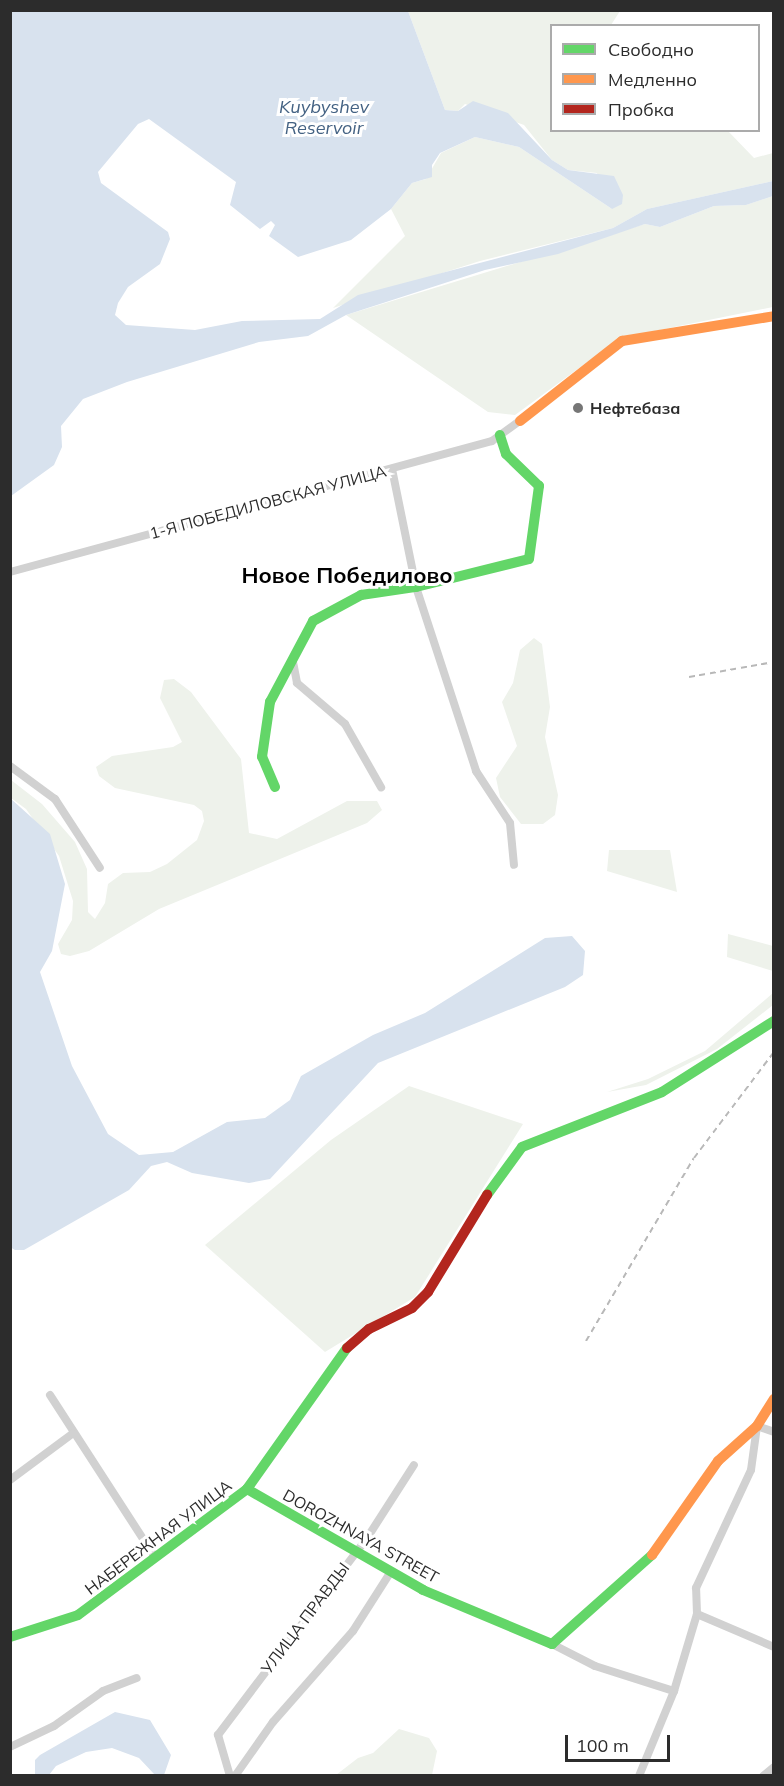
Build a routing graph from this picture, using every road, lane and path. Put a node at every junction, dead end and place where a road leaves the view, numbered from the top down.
1 (774, 316) edge
2 (520, 421) joint
3 (500, 435) junction
4 (392, 469) junction
5 (10, 572) edge
6 (416, 587) junction
7 (292, 660) junction
8 (10, 766) edge
9 (381, 787) dead end
10 (275, 788) dead end
11 (514, 865) dead end
12 (100, 868) dead end
13 (774, 1021) edge
14 (50, 1395) dead end
15 (774, 1399) edge
16 (758, 1426) junction
17 (774, 1432) edge
18 (72, 1434) junction
19 (414, 1465) dead end
20 (10, 1480) edge
21 (247, 1490) junction
22 (355, 1552) junction
23 (154, 1556) junction
24 (390, 1573) junction
25 (697, 1614) junction
26 (10, 1637) edge
27 (552, 1644) junction
28 (774, 1647) edge
29 (137, 1678) dead end
30 (674, 1691) junction
31 (10, 1747) edge
32 (774, 1767) edge
33 (230, 1776) edge
34 (235, 1776) edge
35 (639, 1776) edge
36 (763, 1776) edge

1 - 2 street
2 - 3 street, 1-Я ПОБЕДИЛОВСКАЯ УЛИЦА
3 - 4 street, 1-Я ПОБЕДИЛОВСКАЯ УЛИЦА
3 - 6 street
4 - 5 street, 1-Я ПОБЕДИЛОВСКАЯ УЛИЦА
4 - 6 street
6 - 7 street
6 - 11 street
7 - 9 street
7 - 10 street
8 - 12 street
13 - 21 street, НАБЕРЕЖНАЯ УЛИЦА
14 - 18 street
15 - 16 street
16 - 17 street
16 - 25 street
16 - 27 street
18 - 20 street
18 - 23 street
19 - 22 street, УЛИЦА ПРАВДЫ
21 - 22 street, DOROZHNAYA STREET
21 - 23 street, НАБЕРЕЖНАЯ УЛИЦА
22 - 24 street, DOROZHNAYA STREET
22 - 33 street, УЛИЦА ПРАВДЫ
23 - 26 street, НАБЕРЕЖНАЯ УЛИЦА
24 - 27 street, DOROZHNAYA STREET
24 - 34 street
25 - 28 street
25 - 30 street
27 - 30 street
29 - 31 street
30 - 35 street
32 - 36 street

